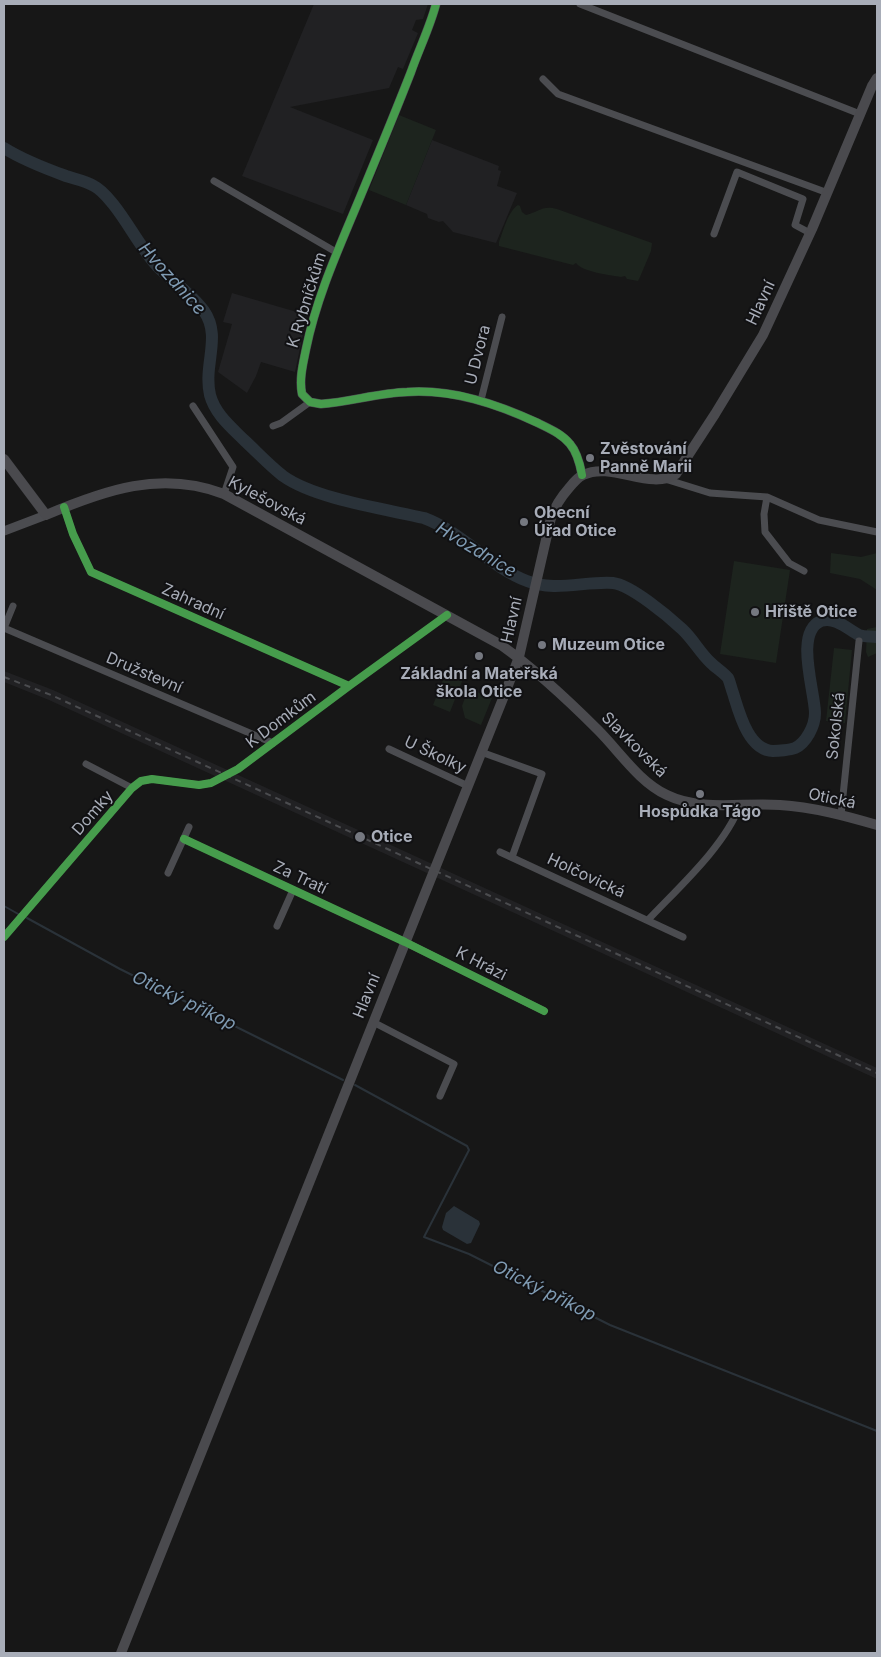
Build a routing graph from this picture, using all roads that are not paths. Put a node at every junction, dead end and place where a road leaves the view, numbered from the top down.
1 (436, 4) edge
2 (580, 4) edge
3 (877, 78) edge
4 (543, 79) dead end
5 (860, 114) junction
6 (214, 181) dead end
7 (828, 193) junction
8 (810, 233) junction
9 (714, 234) dead end
10 (336, 252) junction
11 (502, 316) dead end
12 (481, 400) junction
13 (310, 402) junction
14 (193, 406) dead end
15 (273, 426) dead end
16 (4, 460) edge
17 (582, 475) junction
18 (665, 479) junction
19 (224, 494) junction
20 (767, 497) junction
21 (64, 507) junction
22 (46, 514) junction
23 (4, 531) edge
24 (877, 532) edge
25 (804, 571) dead end
26 (13, 606) dead end
27 (448, 615) junction
28 (4, 628) edge
29 (859, 641) dead end
30 (518, 657) junction
31 (349, 686) junction
32 (273, 743) junction
33 (389, 749) dead end
34 (481, 752) junction
35 (86, 764) dead end
36 (226, 775) joint
37 (468, 786) junction
38 (132, 788) junction
39 (740, 804) junction
40 (780, 805) joint
41 (841, 815) junction
42 (877, 825) edge
43 (189, 828) dead end
44 (184, 839) junction
45 (500, 852) dead end
46 (512, 857) junction
47 (168, 873) dead end
48 (293, 890) junction
49 (648, 920) junction
50 (277, 926) dead end
51 (9, 931) dead end
52 (683, 937) dead end
53 (405, 942) junction
54 (544, 1011) dead end
55 (373, 1022) junction
56 (440, 1096) dead end
57 (121, 1653) edge

1 - 10 street, K Rybníčkům
2 - 5 street
3 - 5 main road, Hlavní
4 - 7 street
5 - 7 main road, Hlavní
6 - 10 street, K Rybníčkům
7 - 8 main road, Hlavní
8 - 9 street
8 - 18 main road, Hlavní
10 - 13 street, K Rybníčkům
11 - 12 street, U Dvora
12 - 13 street
12 - 17 street
13 - 15 street
14 - 19 street
16 - 22 main road
17 - 18 main road
17 - 30 main road, Hlavní
18 - 20 street
19 - 21 main road, Kylešovská
19 - 27 main road, Kylešovská
20 - 24 street
20 - 25 street
21 - 22 main road, Kylešovská
21 - 31 street, Zahradní
22 - 23 street
26 - 28 street, Družstevní
27 - 30 main road, Kylešovská
27 - 31 street, K Domkům
28 - 32 street, Družstevní
29 - 41 street, Sokolská
30 - 34 main road, Hlavní
30 - 39 main road, Slavkovská
31 - 32 street, K Domkům
32 - 36 street, K Domkům
33 - 37 street, U Školky
34 - 37 main road, Hlavní
34 - 46 street
35 - 38 street, Domky
36 - 38 street, Domky
37 - 53 main road, Hlavní
38 - 51 street, Domky
39 - 40 main road, Slavkovská
39 - 49 street
40 - 41 main road, Otická
41 - 42 main road, Otická
43 - 44 street
44 - 47 street
44 - 48 street, Za Tratí
45 - 46 street, Holčovická
46 - 49 street, Holčovická
48 - 50 street, Za Tratí
48 - 53 street, Za Tratí
49 - 52 street, Holčovická
53 - 54 street, K Hrázi
53 - 55 main road, Hlavní
55 - 56 street
55 - 57 main road, Hlavní

